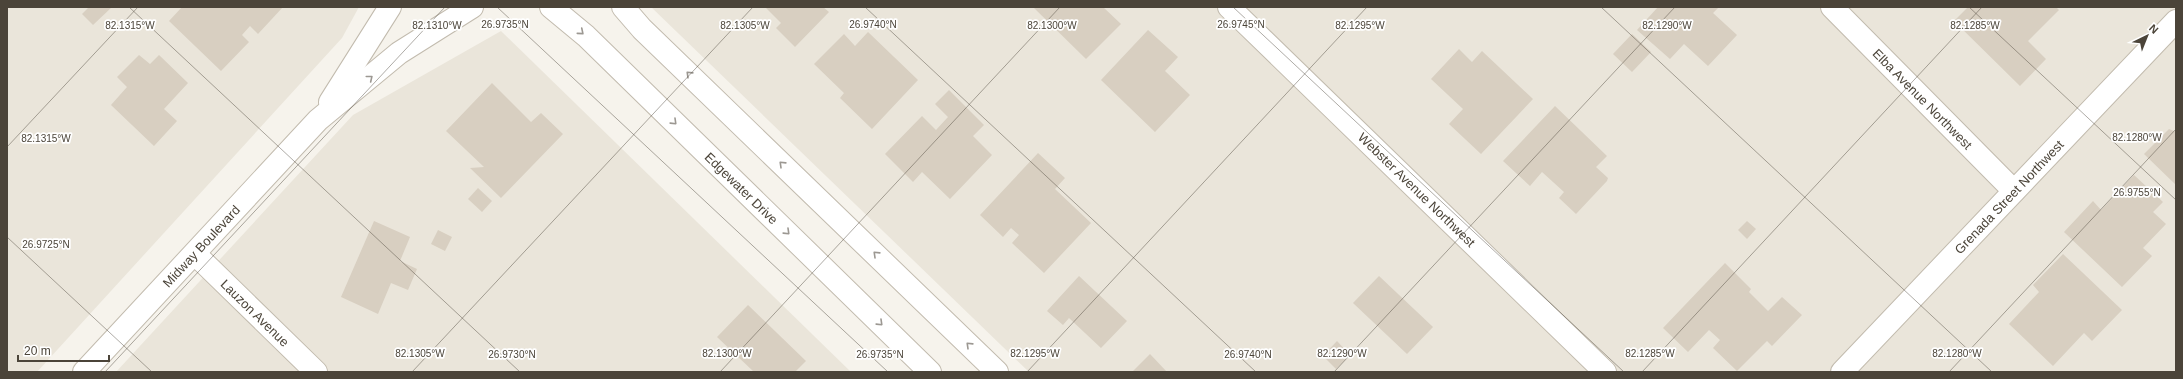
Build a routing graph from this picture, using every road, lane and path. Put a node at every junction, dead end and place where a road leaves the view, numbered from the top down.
1 (390, 7) edge
2 (472, 7) edge
3 (551, 7) edge
4 (623, 7) edge
5 (1229, 7) edge
6 (1832, 7) edge
7 (2176, 21) edge
8 (318, 120) junction
9 (2014, 191) junction
10 (195, 254) junction
11 (84, 372) edge
12 (316, 372) edge
13 (930, 372) edge
14 (997, 372) edge
15 (1605, 372) edge
16 (1842, 372) edge

1 - 8 street, Midway Boulevard
8 -> 2 street, Midway Boulevard
3 -> 13 street, Edgewater Drive
14 -> 4 street
5 - 15 street, Webster Avenue Northwest
6 - 9 street, Elba Avenue Northwest
7 - 9 street, Grenada Street Northwest
8 - 10 street, Midway Boulevard
9 - 16 street, Grenada Street Northwest
10 - 11 street, Midway Boulevard
10 - 12 street, Lauzon Avenue

